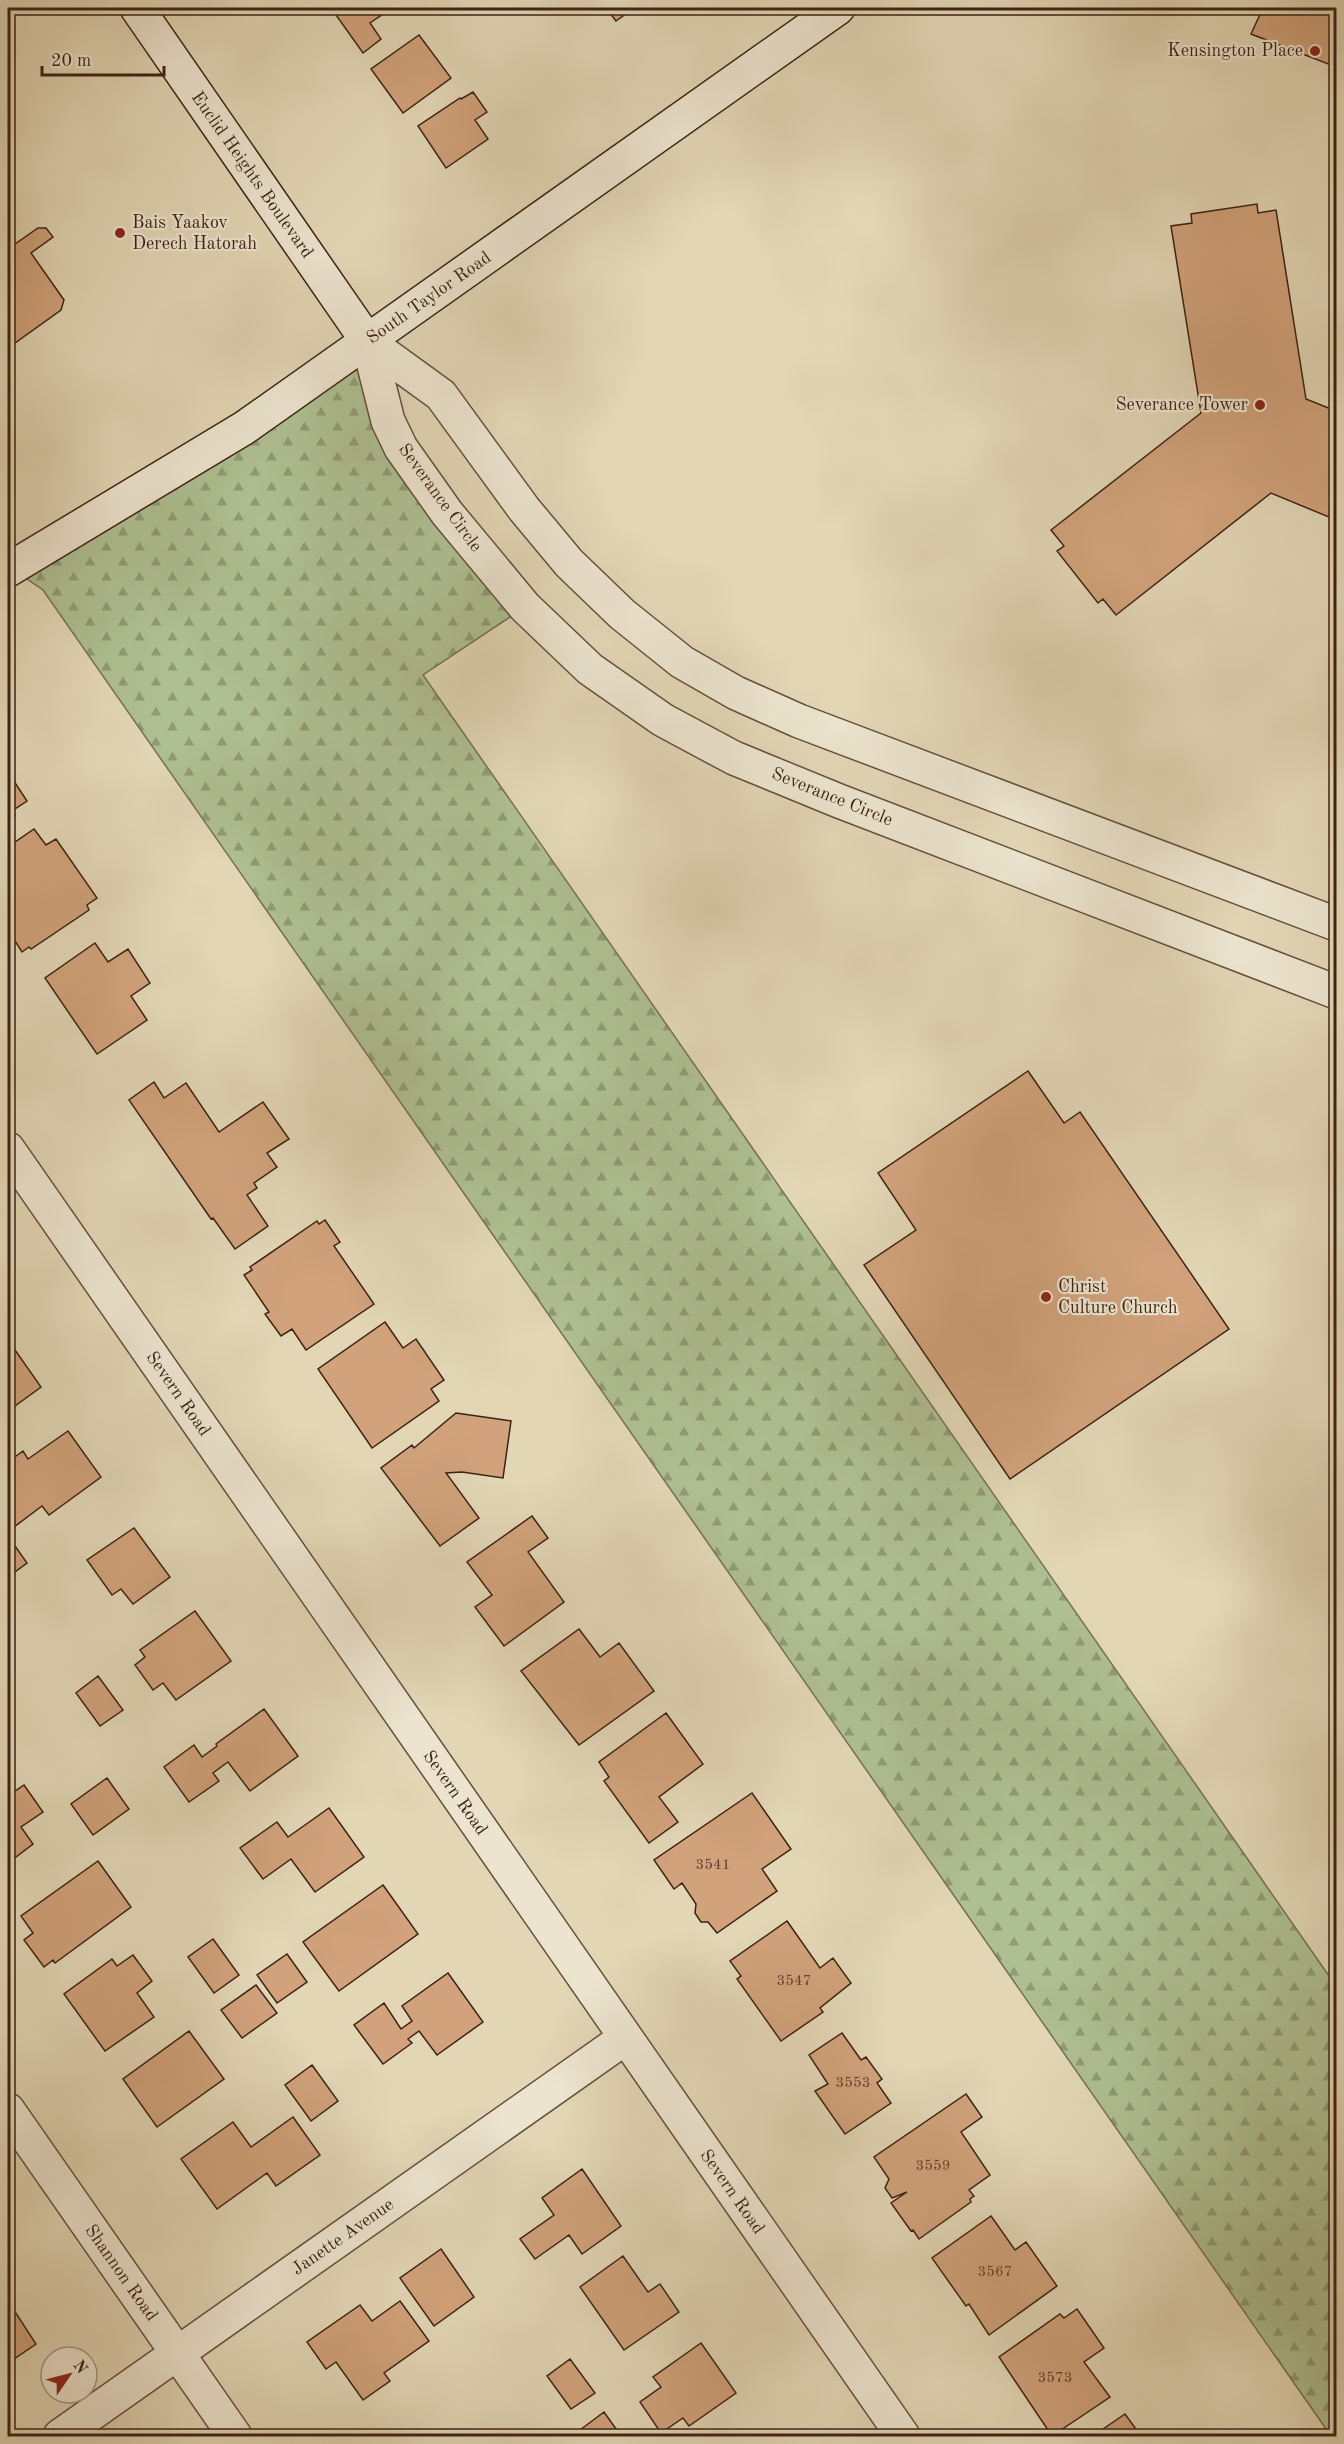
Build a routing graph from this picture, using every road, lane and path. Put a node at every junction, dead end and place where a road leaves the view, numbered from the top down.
1 (136, 8) edge
2 (838, 8) edge
3 (368, 342) junction
4 (8, 570) edge
5 (1336, 924) edge
6 (1336, 992) edge
7 (8, 1149) edge
8 (625, 2038) junction
9 (8, 2110) edge
10 (177, 2353) junction
11 (60, 2436) edge
12 (235, 2436) edge
13 (903, 2436) edge

1 - 3 street, Euclid Heights Boulevard
2 - 3 street, South Taylor Road
3 - 4 street, South Taylor Road
3 - 5 street
3 - 6 street, Severance Circle
7 - 8 street, Severn Road
8 - 10 street, Janette Avenue
8 - 13 street, Severn Road
9 - 10 street, Shannon Road
10 - 11 street, Janette Avenue
10 - 12 street, Shannon Road

